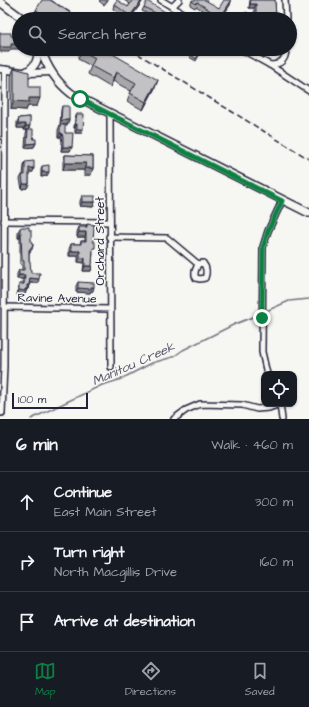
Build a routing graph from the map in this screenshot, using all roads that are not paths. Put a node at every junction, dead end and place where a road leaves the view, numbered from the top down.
1 (161, 0) edge
2 (178, 0) edge
3 (286, 0) edge
4 (0, 2) edge
5 (172, 7) junction
6 (14, 12) edge
7 (180, 12) edge
8 (286, 12) edge
9 (38, 56) edge
10 (43, 56) edge
11 (254, 56) edge
12 (285, 56) edge
13 (270, 65) junction
14 (2, 69) edge
15 (26, 72) junction
16 (50, 72) junction
17 (309, 91) edge
18 (110, 114) junction
19 (2, 174) edge
20 (282, 201) junction
21 (309, 213) edge
22 (4, 221) junction
23 (109, 222) junction
24 (110, 237) junction
25 (198, 264) dead end
26 (4, 306) junction
27 (110, 309) junction
28 (2, 366) edge
29 (111, 367) dead end
30 (266, 371) edge
31 (272, 407) edge
32 (280, 407) edge
33 (2, 413) dead end
34 (174, 419) edge
35 (282, 419) edge

1 - 5 street
2 - 5 street
3 - 8 street
4 - 6 main road
5 - 7 street
9 - 15 main road
10 - 16 main road
11 - 13 street
12 - 13 street
13 - 17 street
14 - 15 street
14 - 19 street
15 - 16 street
16 - 18 main road
18 - 20 main road
18 - 23 street, Orchard Street
19 - 22 street
20 - 21 main road
20 - 30 street
22 - 23 street
22 - 26 street
23 - 24 street, Orchard Street
24 - 25 street
24 - 27 street, Orchard Street
26 - 27 street, Ravine Avenue
26 - 28 street
27 - 29 street, Orchard Street
28 - 33 street
31 - 34 street
32 - 35 street

